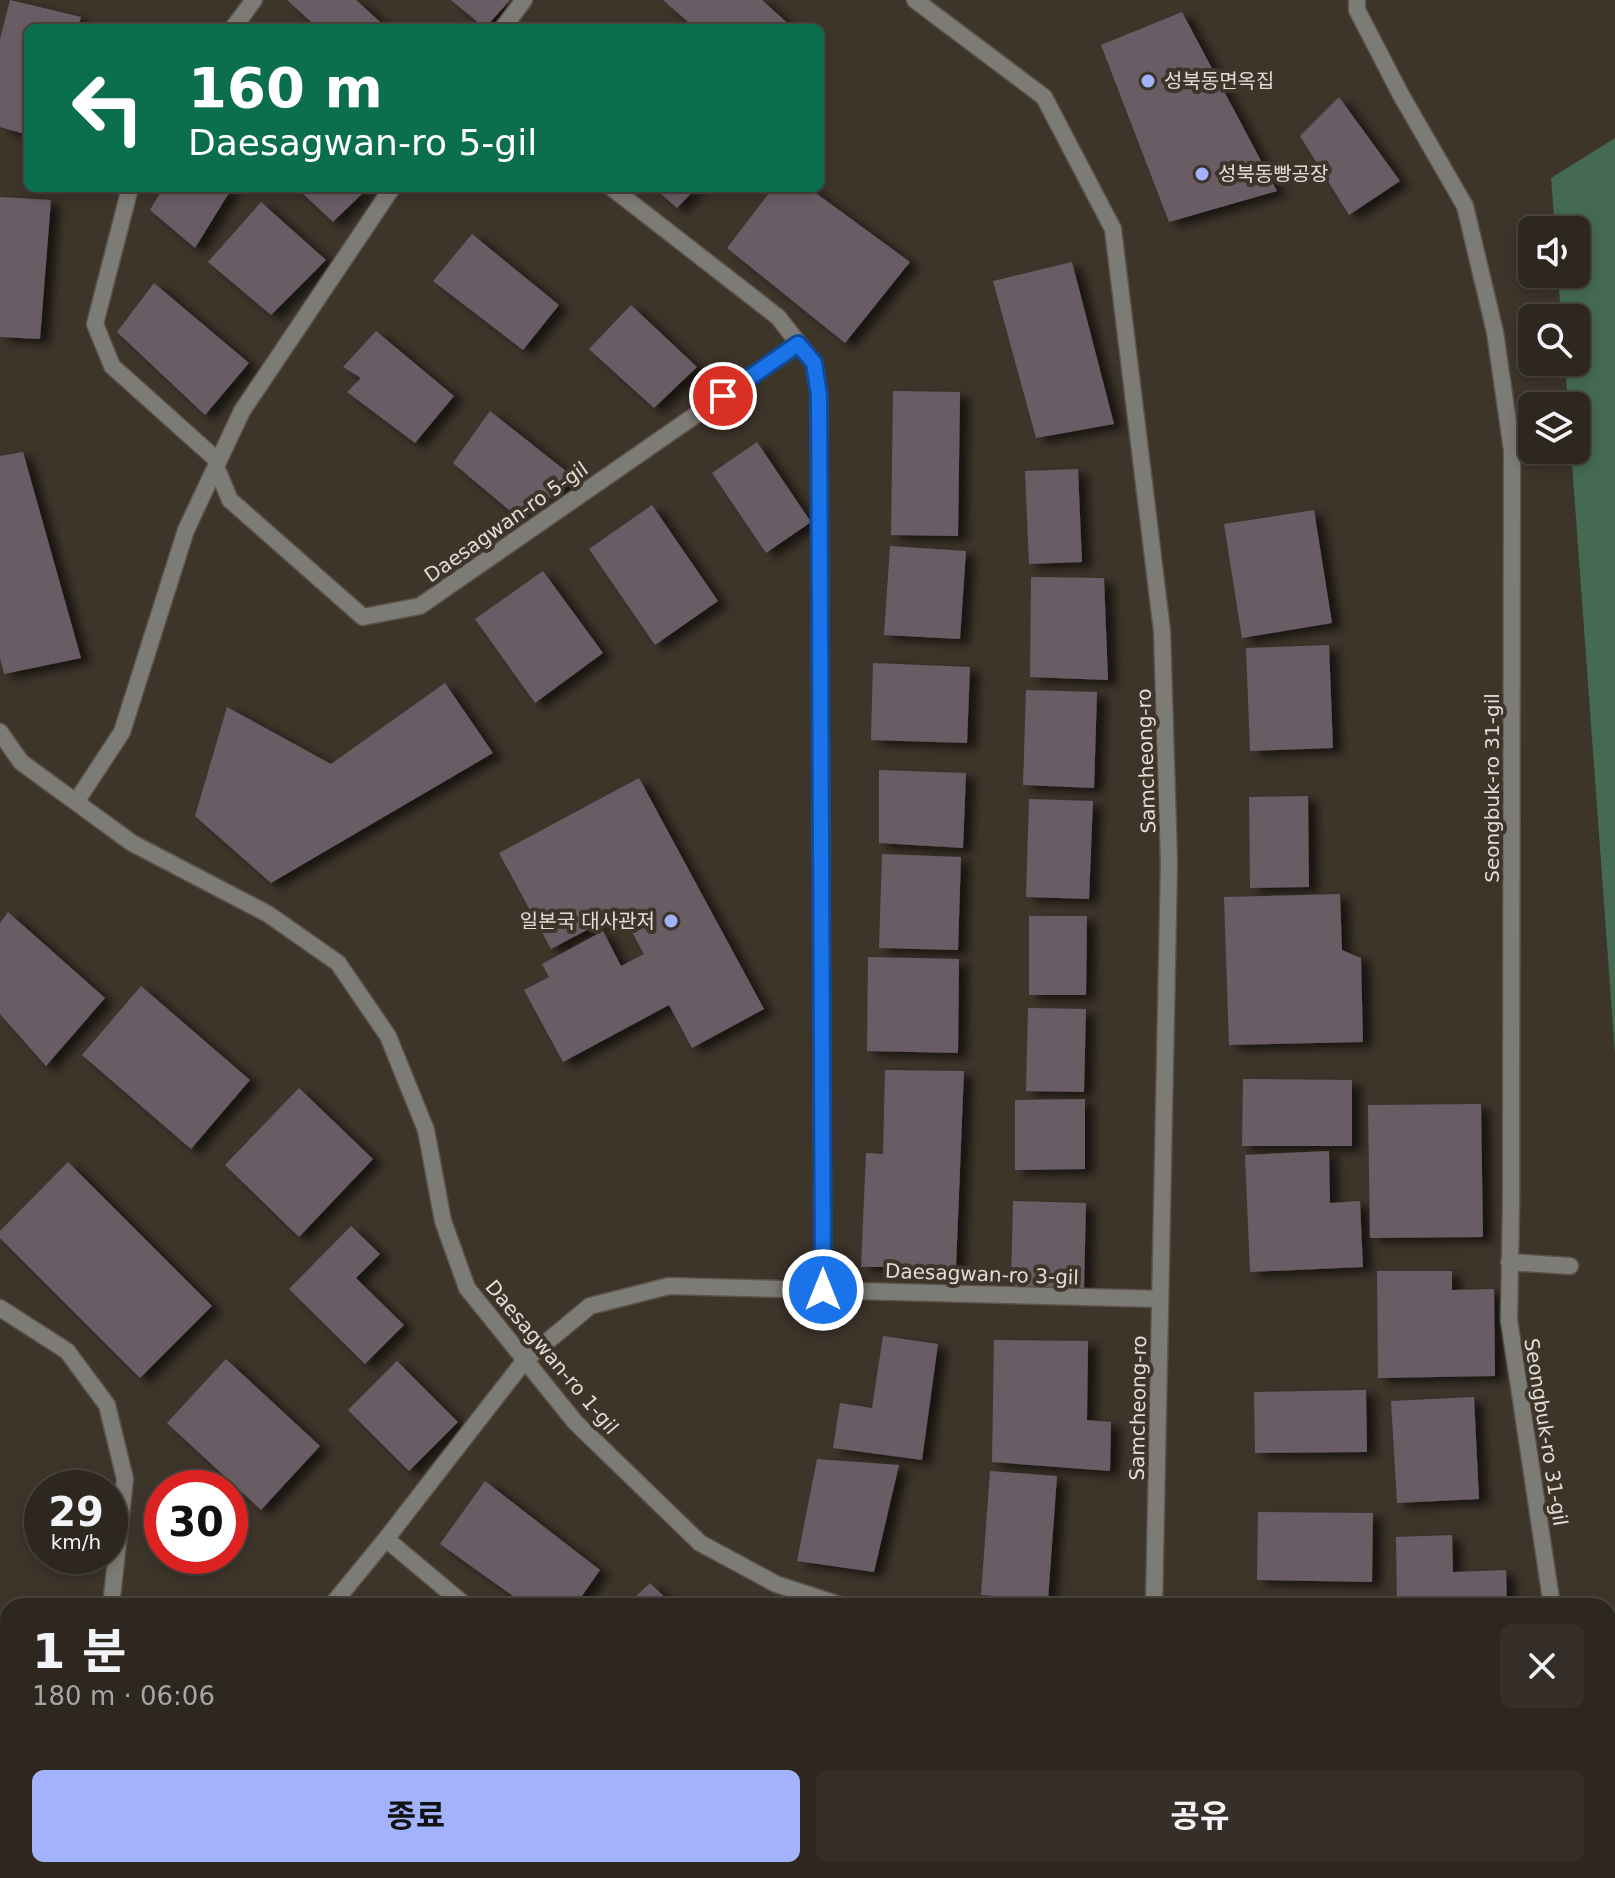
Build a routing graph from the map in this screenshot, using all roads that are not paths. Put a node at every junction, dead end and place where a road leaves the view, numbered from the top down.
1 (254, 0) edge
2 (524, 0) edge
3 (915, 0) edge
4 (1357, 0) edge
5 (236, 24) edge
6 (506, 24) edge
7 (129, 192) edge
8 (389, 192) edge
9 (617, 192) edge
10 (798, 344) junction
11 (217, 464) junction
12 (0, 732) edge
13 (76, 802) junction
14 (1509, 1262) junction
15 (1570, 1266) dead end
16 (823, 1290) junction
17 (1160, 1299) junction
18 (0, 1308) edge
19 (525, 1360) junction
20 (386, 1539) junction
21 (112, 1598) edge
22 (338, 1598) edge
23 (456, 1598) edge
24 (819, 1598) edge
25 (1154, 1598) edge
26 (1551, 1598) edge

1 - 5 street
2 - 6 street
3 - 17 street, Samcheong-ro
4 - 14 street, Seongbuk-ro 31-gil
7 - 11 street
8 - 11 street
9 - 10 street
10 - 11 street, Daesagwan-ro 5-gil
10 - 16 street
11 - 13 street
12 - 13 street, Daesagwan-ro 1-gil
13 - 19 street, Daesagwan-ro 1-gil
14 - 15 street
14 - 26 street, Seongbuk-ro 31-gil
16 - 17 street, Daesagwan-ro 3-gil
16 - 19 street, Daesagwan-ro 3-gil
17 - 25 street, Samcheong-ro
18 - 21 street
19 - 20 street, Daesagwan-ro 3-gil
19 - 24 street, Daesagwan-ro 1-gil
20 - 22 street, Daesagwan-ro 3-gil
20 - 23 street

